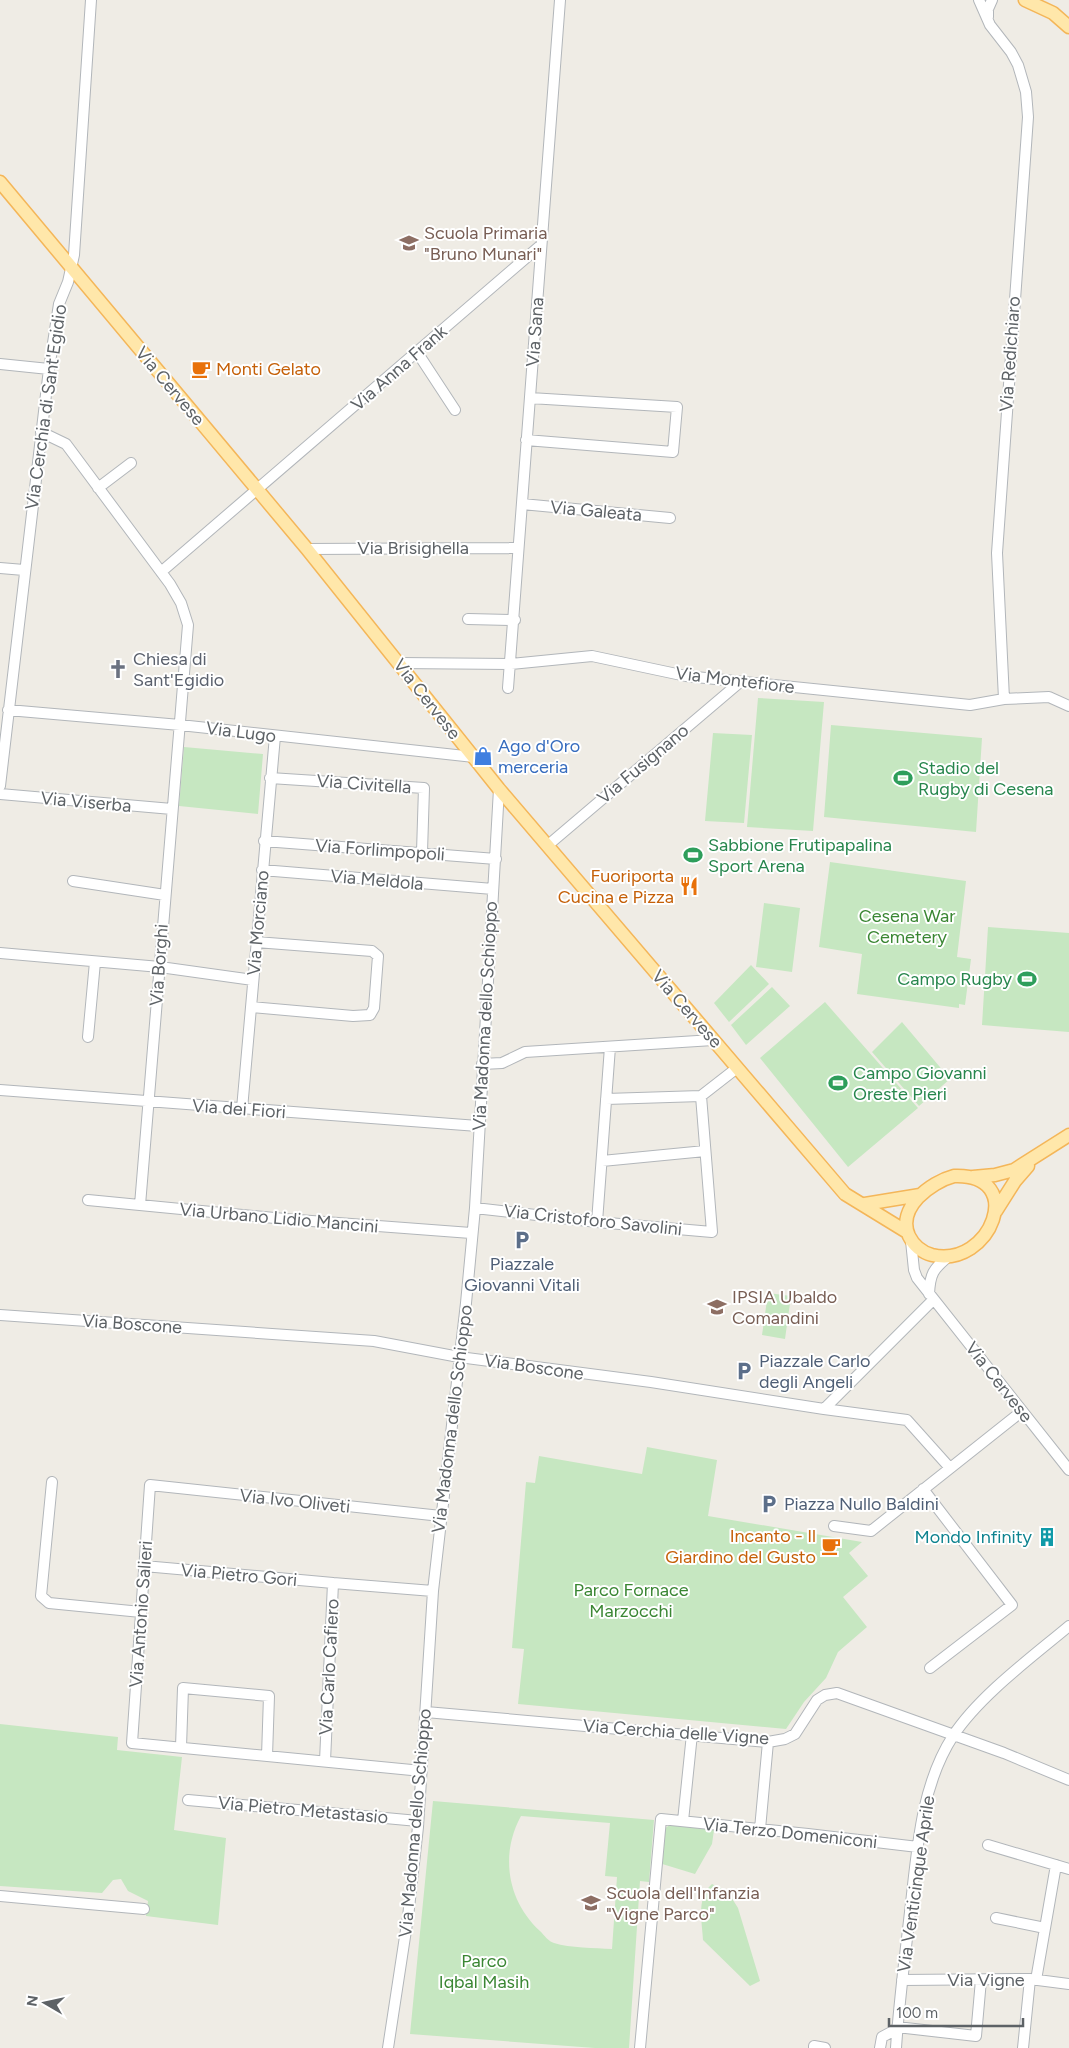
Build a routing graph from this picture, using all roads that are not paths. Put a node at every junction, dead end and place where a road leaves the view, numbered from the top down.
1 (91, 0) edge
2 (560, 0) edge
3 (979, 0) edge
4 (992, 0) edge
5 (1025, 0) edge
6 (1048, 0) edge
7 (988, 21) junction
8 (1067, 25) edge
9 (0, 182) edge
10 (541, 244) junction
11 (72, 268) junction
12 (417, 352) junction
13 (0, 364) edge
14 (49, 369) junction
15 (530, 398) junction
16 (455, 410) dead end
17 (41, 432) junction
18 (526, 440) junction
19 (131, 464) dead end
20 (98, 488) junction
21 (256, 490) junction
22 (522, 504) junction
23 (670, 518) dead end
24 (518, 548) junction
25 (307, 549) junction
26 (0, 568) edge
27 (24, 570) junction
28 (161, 572) junction
29 (468, 619) dead end
30 (514, 620) junction
31 (399, 663) junction
32 (511, 664) junction
33 (739, 683) junction
34 (508, 688) dead end
35 (1004, 699) junction
36 (1069, 706) edge
37 (8, 710) junction
38 (180, 726) junction
39 (275, 736) junction
40 (474, 757) junction
41 (270, 778) junction
42 (0, 786) edge
43 (499, 789) junction
44 (0, 794) edge
45 (172, 809) junction
46 (264, 842) junction
47 (547, 846) junction
48 (422, 852) junction
49 (496, 859) junction
50 (262, 870) junction
51 (72, 881) dead end
52 (492, 889) junction
53 (165, 895) junction
54 (256, 942) junction
55 (0, 953) edge
56 (95, 962) junction
57 (160, 967) junction
58 (253, 980) junction
59 (251, 1007) junction
60 (88, 1037) dead end
61 (713, 1040) junction
62 (610, 1047) junction
63 (482, 1064) junction
64 (737, 1068) junction
65 (0, 1090) edge
66 (701, 1096) junction
67 (606, 1099) junction
68 (148, 1103) junction
69 (242, 1109) junction
70 (478, 1126) junction
71 (1069, 1135) edge
72 (706, 1150) junction
73 (1034, 1159) junction
74 (602, 1161) junction
75 (973, 1177) junction
76 (920, 1195) junction
77 (88, 1200) dead end
78 (864, 1204) junction
79 (140, 1205) junction
80 (474, 1208) junction
81 (996, 1211) junction
82 (597, 1222) junction
83 (471, 1233) junction
84 (910, 1237) junction
85 (949, 1256) junction
86 (931, 1297) junction
87 (0, 1315) edge
88 (459, 1357) junction
89 (824, 1409) junction
90 (1021, 1412) junction
91 (950, 1468) junction
92 (1069, 1470) edge
93 (52, 1482) dead end
94 (150, 1486) joint
95 (923, 1490) junction
96 (441, 1516) junction
97 (834, 1526) dead end
98 (144, 1566) junction
99 (333, 1583) junction
100 (433, 1592) junction
101 (141, 1612) junction
102 (1069, 1626) edge
103 (930, 1668) dead end
104 (426, 1712) junction
105 (692, 1734) junction
106 (953, 1736) junction
107 (768, 1742) junction
108 (181, 1747) junction
109 (266, 1756) junction
110 (325, 1761) junction
111 (422, 1771) junction
112 (1069, 1780) edge
113 (188, 1800) dead end
114 (418, 1821) junction
115 (683, 1821) junction
116 (760, 1829) junction
117 (988, 1845) dead end
118 (918, 1848) junction
119 (1056, 1865) junction
120 (1069, 1869) edge
121 (0, 1896) edge
122 (144, 1908) dead end
123 (996, 1918) dead end
124 (1045, 1928) junction
125 (1033, 1979) junction
126 (902, 1980) junction
127 (981, 1980) junction
128 (1069, 1984) edge
129 (897, 2028) junction
130 (388, 2048) edge
131 (640, 2048) edge
132 (814, 2048) edge
133 (825, 2048) edge
134 (880, 2048) edge
135 (896, 2048) edge
136 (1022, 2048) edge

1 - 11 street, Via Cerchia di Sant'Egidio
2 - 10 street, Via Sana
3 - 7 street, Via Redichiaro
4 - 7 street
5 - 8 main road
6 - 8 main road
7 - 35 street, Via Redichiaro
9 - 11 main road, Via Cervese
10 - 12 street, Via Anna Frank
10 - 15 street, Via Sana
11 - 14 street, Via Cerchia di Sant'Egidio
11 - 21 main road, Via Cervese
12 - 16 street
12 - 21 street, Via Anna Frank
13 - 14 street
14 - 17 street, Via Cerchia di Sant'Egidio
15 - 18 street, Via Sana
15 - 18 street
17 - 20 street, Via Borghi
17 - 27 street, Via Cerchia di Sant'Egidio
18 - 22 street, Via Sana
19 - 20 street
20 - 28 street, Via Borghi
21 - 25 main road, Via Cervese
21 - 28 street, Via Anna Frank
22 - 23 street, Via Galeata
22 - 24 street, Via Sana
24 - 25 street, Via Brisighella
24 - 30 street, Via Sana
25 - 31 main road, Via Cervese
26 - 27 street
27 - 37 street, Via Cerchia di Sant'Egidio
28 - 38 street, Via Borghi
29 - 30 street
30 - 32 street, Via Sana
31 - 32 street, Via Montefiore
31 - 40 main road, Via Cervese
32 - 33 street, Via Montefiore
32 - 34 street, Via Sana
33 - 35 street, Via Montefiore
33 - 47 street, Via Fusignano
35 - 36 street, Via Montefiore
37 - 38 street, Via Lugo
37 - 42 street, Via Cerchia di Sant'Egidio
38 - 39 street, Via Lugo
38 - 45 street, Via Borghi
39 - 40 street, Via Lugo
39 - 41 street, Via Morciano
40 - 43 main road, Via Cervese
41 - 46 street, Via Morciano
41 - 48 street, Via Civitella
43 - 47 main road, Via Cervese
43 - 49 street, Via Madonna dello Schioppo
44 - 45 street, Via Viserba
45 - 53 street, Via Borghi
46 - 48 street, Via Forlimpopoli
46 - 50 street, Via Morciano
47 - 61 main road, Via Cervese
48 - 49 street, Via Forlimpopoli
49 - 52 street, Via Madonna dello Schioppo
50 - 52 street, Via Meldola
50 - 54 street, Via Morciano
51 - 53 street
52 - 63 street, Via Madonna dello Schioppo
53 - 57 street, Via Borghi
54 - 58 street, Via Morciano
54 - 59 street
55 - 56 street
56 - 57 street
56 - 60 street
57 - 58 street
57 - 68 street, Via Borghi
58 - 59 street, Via Morciano
59 - 69 street, Via Morciano
61 - 62 street
61 - 64 main road, Via Cervese
62 - 63 street
62 - 67 street
63 - 70 street, Via Madonna dello Schioppo
64 - 66 street
64 - 78 main road, Via Cervese
65 - 68 street, Via dei Fiori
66 - 67 street
66 - 72 street
67 - 74 street
68 - 69 street, Via dei Fiori
68 - 79 street, Via Borghi
69 - 70 street, Via dei Fiori
70 - 80 street, Via Madonna dello Schioppo
71 - 73 main road
72 - 74 street
72 - 82 street, Via Cristoforo Savolini
73 - 75 main road
73 - 81 main road
74 - 82 street
75 - 76 main road
75 - 81 main road
76 - 78 main road
76 - 84 main road
77 - 79 street, Via Urbano Lidio Mancini
78 - 84 main road, Via Cervese
79 - 83 street, Via Urbano Lidio Mancini
80 - 82 street, Via Cristoforo Savolini
80 - 83 street, Via Madonna dello Schioppo
81 - 85 main road
83 - 88 street, Via Madonna dello Schioppo
84 - 85 main road
84 - 86 street, Via Cervese
85 - 86 street
86 - 89 street
86 - 90 street, Via Cervese
87 - 88 street, Via Boscone
88 - 89 street, Via Boscone
88 - 96 street, Via Madonna dello Schioppo
89 - 91 street, Via Boscone
90 - 91 street
90 - 92 street, Via Cervese
91 - 95 street
93 - 101 street
94 - 96 street, Via Ivo Oliveti
94 - 98 street, Via Antonio Salieri
95 - 97 street
95 - 103 street
96 - 100 street, Via Madonna dello Schioppo
98 - 99 street, Via Pietro Gori
98 - 101 street, Via Antonio Salieri
99 - 100 street, Via Carlo Cafiero
99 - 110 street, Via Carlo Cafiero
100 - 104 street, Via Madonna dello Schioppo
101 - 108 street, Via Antonio Salieri
102 - 106 street, Via Venticinque Aprile
104 - 105 street, Via Cerchia delle Vigne
104 - 111 street, Via Madonna dello Schioppo
105 - 107 street, Via Cerchia delle Vigne
105 - 115 street
106 - 107 street, Via Cerchia delle Vigne
106 - 112 street, Via Cerchia delle Vigne
106 - 118 street, Via Venticinque Aprile
107 - 116 street
108 - 109 street
108 - 109 street
109 - 110 street
110 - 111 street
111 - 114 street, Via Madonna dello Schioppo
113 - 114 street, Via Pietro Metastasio
114 - 130 street, Via Madonna dello Schioppo
115 - 116 street, Via Terzo Domeniconi
115 - 131 street, Via Terzo Domeniconi
116 - 118 street, Via Terzo Domeniconi
117 - 119 street
118 - 126 street, Via Venticinque Aprile
119 - 120 street
119 - 124 street
121 - 122 street
123 - 124 street
124 - 125 street
125 - 127 street, Via Vigne
125 - 128 street, Via Vigne
125 - 136 street
126 - 127 street, Via Vigne
126 - 129 street, Via Venticinque Aprile
127 - 129 street
129 - 134 street
129 - 135 street, Via Venticinque Aprile
132 - 133 street

